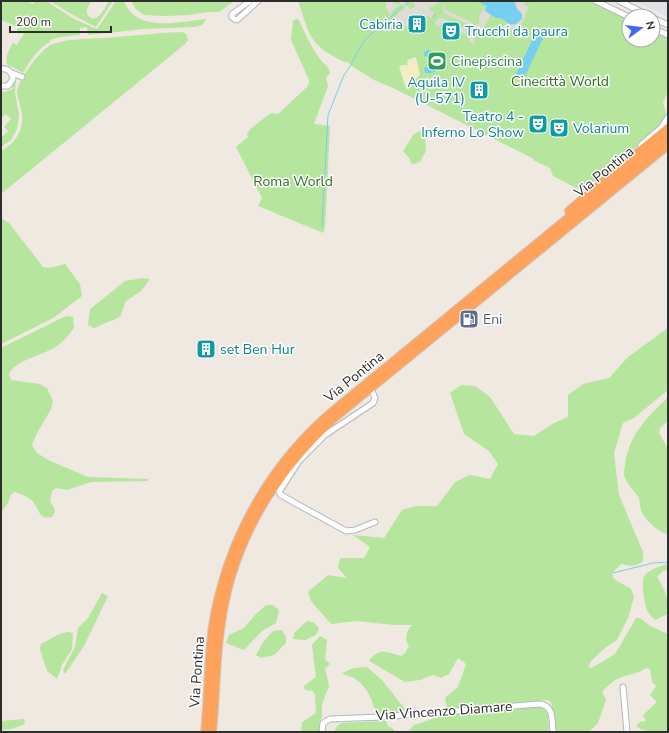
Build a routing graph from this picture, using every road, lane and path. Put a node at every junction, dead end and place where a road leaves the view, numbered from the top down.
1 (250, 1) edge
2 (258, 1) edge
3 (596, 1) edge
4 (621, 1) edge
5 (635, 8) edge
6 (621, 13) edge
7 (1, 69) edge
8 (12, 73) junction
9 (22, 77) dead end
10 (1, 86) edge
11 (668, 117) edge
12 (668, 128) edge
13 (668, 136) edge
14 (666, 147) edge
15 (585, 196) junction
16 (508, 267) junction
17 (371, 389) junction
18 (375, 522) dead end
19 (623, 687) dead end
20 (211, 732) edge
21 (322, 732) edge
22 (553, 732) edge
23 (627, 732) edge

1 - 2 street
3 - 6 street
4 - 5 street
7 - 8 street
8 - 9 street
8 - 10 street
11 - 15 street
12 - 15 highway
13 - 16 highway, Via Pontina
14 - 17 highway, Via Pontina
15 - 16 highway
16 - 20 highway, Via Pontina
17 - 18 street
17 - 20 highway, Via Pontina
19 - 23 street
21 - 22 street, Via Vincenzo Diamare

